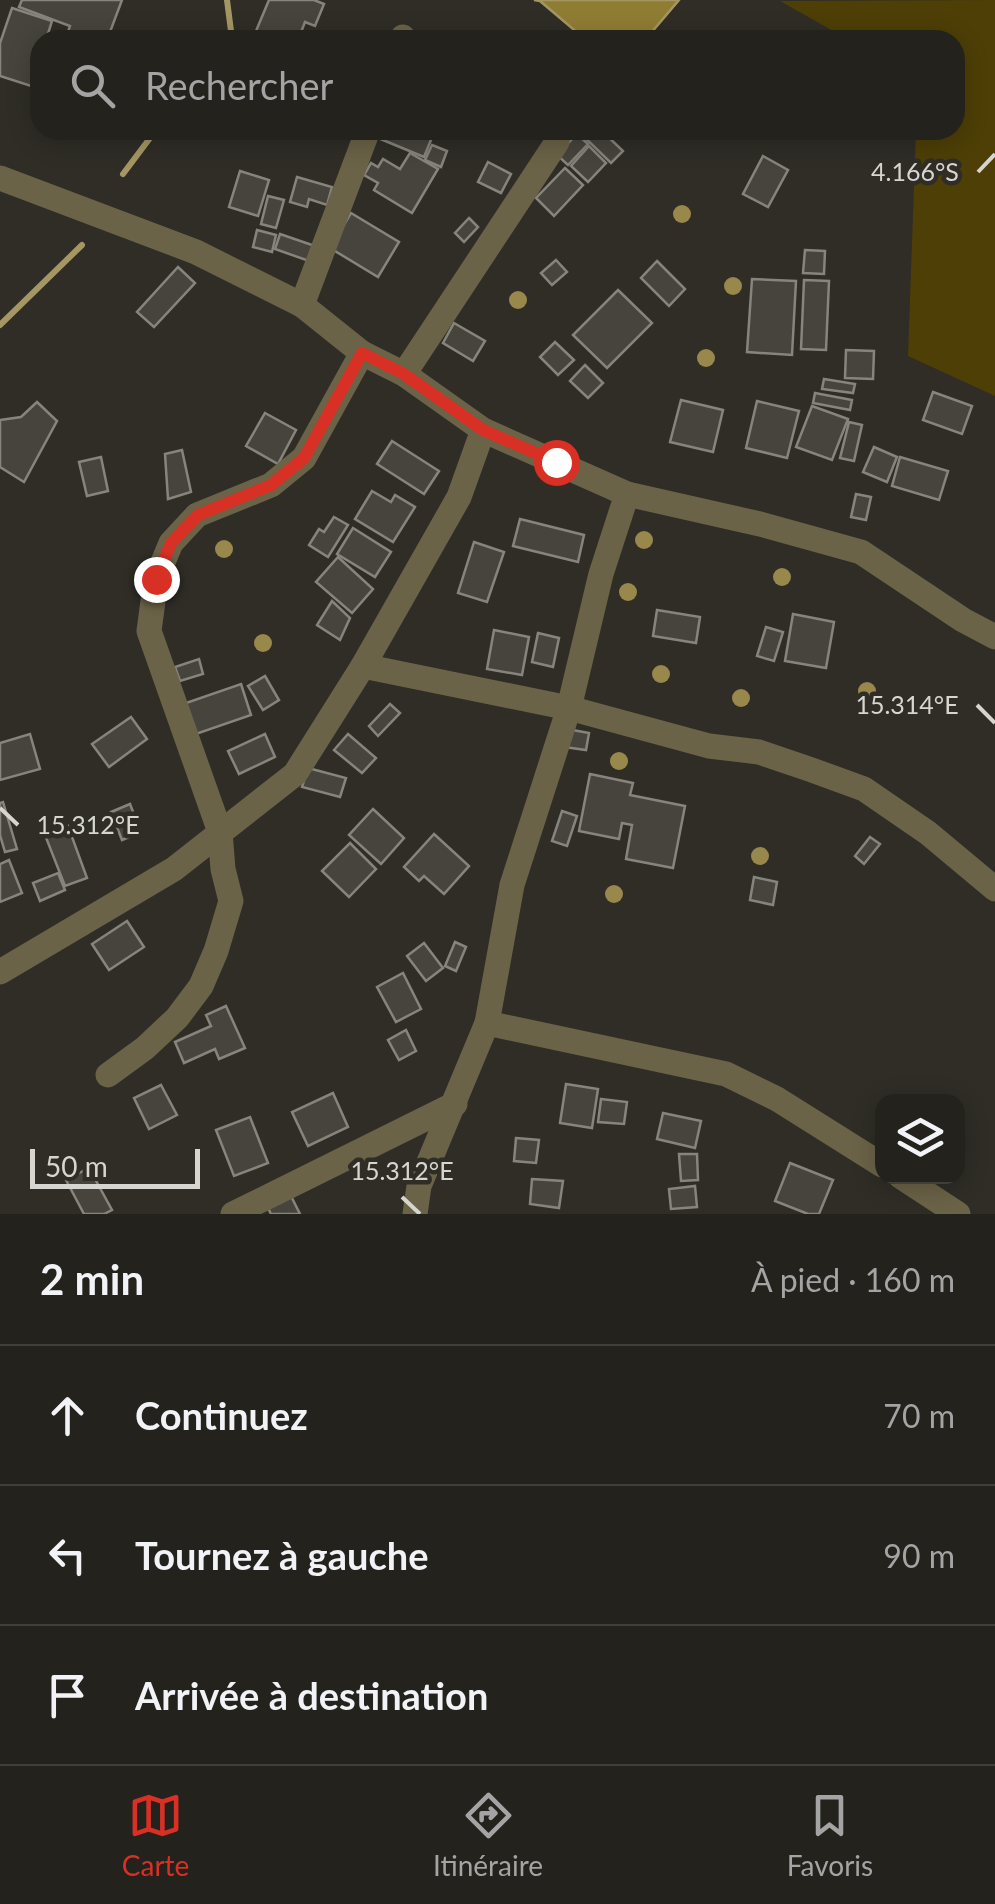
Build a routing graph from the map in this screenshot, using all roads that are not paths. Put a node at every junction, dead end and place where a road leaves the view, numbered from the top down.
1 (364, 140) edge
2 (557, 142) dead end
3 (0, 178) edge
4 (302, 305) junction
5 (362, 353) junction
6 (404, 374) junction
7 (483, 430) junction
8 (628, 494) junction
9 (995, 637) edge
10 (363, 666) junction
11 (569, 708) junction
12 (220, 832) junction
13 (995, 889) edge
14 (0, 972) edge
15 (487, 1023) junction
16 (108, 1075) dead end
17 (455, 1104) junction
18 (875, 1161) edge
19 (912, 1184) edge
20 (233, 1214) edge
21 (415, 1214) edge
22 (958, 1214) edge

1 - 4 street
2 - 6 street
3 - 4 street
4 - 5 street
5 - 6 street
5 - 12 street
6 - 7 street
7 - 8 street
7 - 10 street
8 - 9 street
8 - 11 street
10 - 11 street
10 - 12 street
11 - 13 street
11 - 15 street
12 - 14 street
12 - 16 street
15 - 17 street
15 - 18 street
17 - 20 street
17 - 21 street
19 - 22 street

